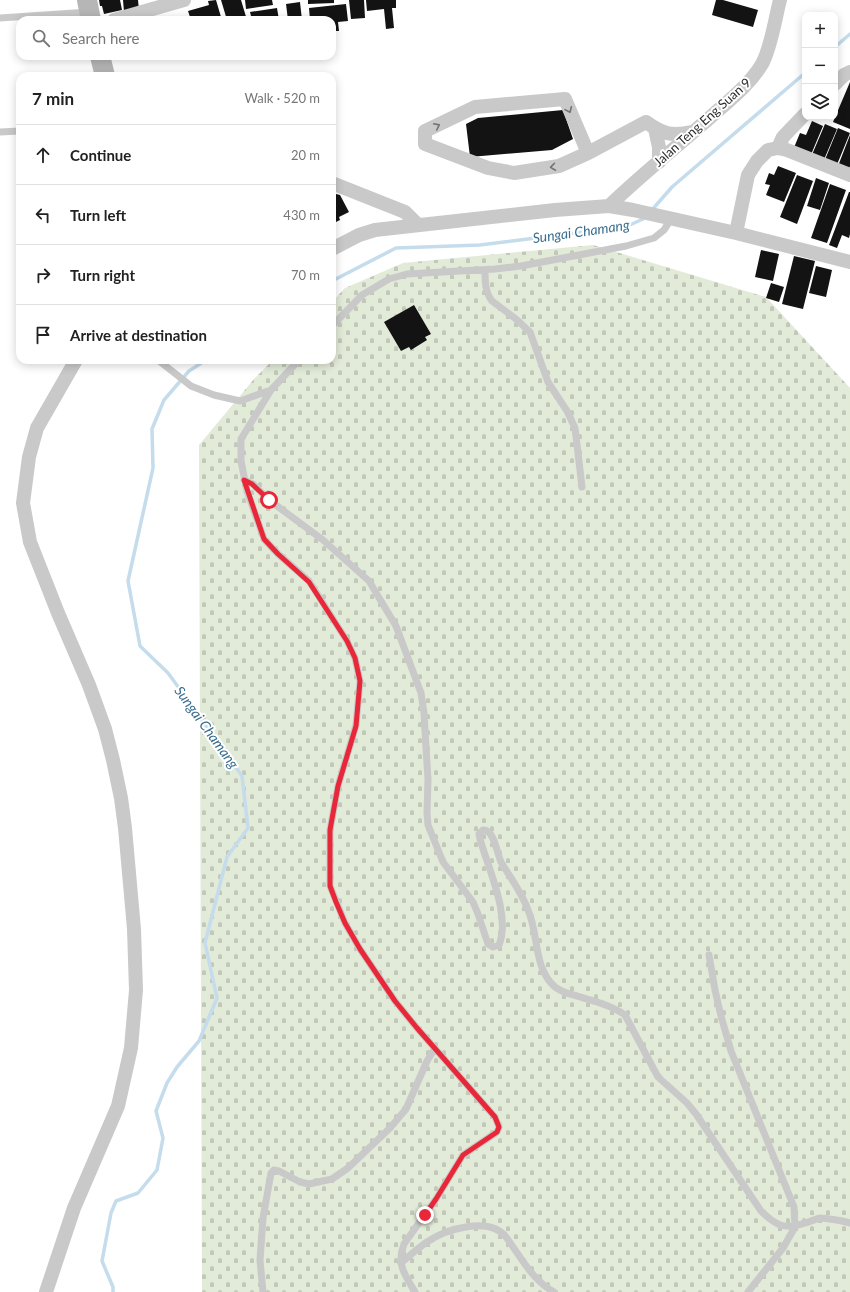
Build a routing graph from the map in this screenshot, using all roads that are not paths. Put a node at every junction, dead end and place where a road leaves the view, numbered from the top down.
1 (184, 0) edge
2 (780, 0) edge
3 (89, 11) edge
4 (25, 16) edge
5 (128, 16) edge
6 (16, 17) edge
7 (0, 18) edge
8 (101, 60) edge
9 (104, 72) edge
10 (850, 72) edge
11 (838, 81) edge
12 (802, 117) edge
13 (655, 129) junction
14 (16, 131) edge
15 (0, 132) edge
16 (694, 132) junction
17 (778, 148) junction
18 (588, 153) junction
19 (658, 162) junction
20 (850, 175) edge
21 (336, 185) edge
22 (608, 206) junction
23 (671, 218) junction
24 (418, 225) junction
25 (736, 233) junction
26 (336, 247) edge
27 (850, 262) edge
28 (485, 270) junction
29 (336, 322) edge
30 (74, 364) edge
31 (164, 364) edge
32 (295, 364) edge
33 (271, 390) junction
34 (244, 480) junction
35 (582, 487) dead end
36 (709, 955) dead end
37 (435, 1048) junction
38 (850, 1223) edge
39 (795, 1227) junction
40 (400, 1263) junction
41 (46, 1292) edge
42 (263, 1292) edge
43 (414, 1292) edge
44 (554, 1292) edge
45 (748, 1292) edge

1 - 5 street
2 - 16 street, Jalan Teng Eng Suan 9
3 - 4 lane
6 - 7 lane
8 - 9 street
10 - 11 street
12 - 17 street
13 - 16 street
13 - 18 street
13 - 19 street
14 - 15 lane
16 - 19 street, Jalan Teng Eng Suan 9
17 - 20 street
17 - 25 street
18 -> 18 street
19 - 22 street, Jalan Teng Eng Suan 9
21 - 24 street
22 - 23 street
22 - 24 street
23 - 25 street
23 - 28 lane
24 - 26 street
25 - 27 street
28 - 29 lane
28 - 35 lane
30 - 41 street
31 - 33 lane
32 - 33 lane
33 - 34 lane
34 - 37 lane
34 - 39 lane
36 - 39 lane
37 - 40 lane
37 - 42 lane
38 - 39 lane
39 - 45 lane
40 - 43 lane
40 - 44 lane

